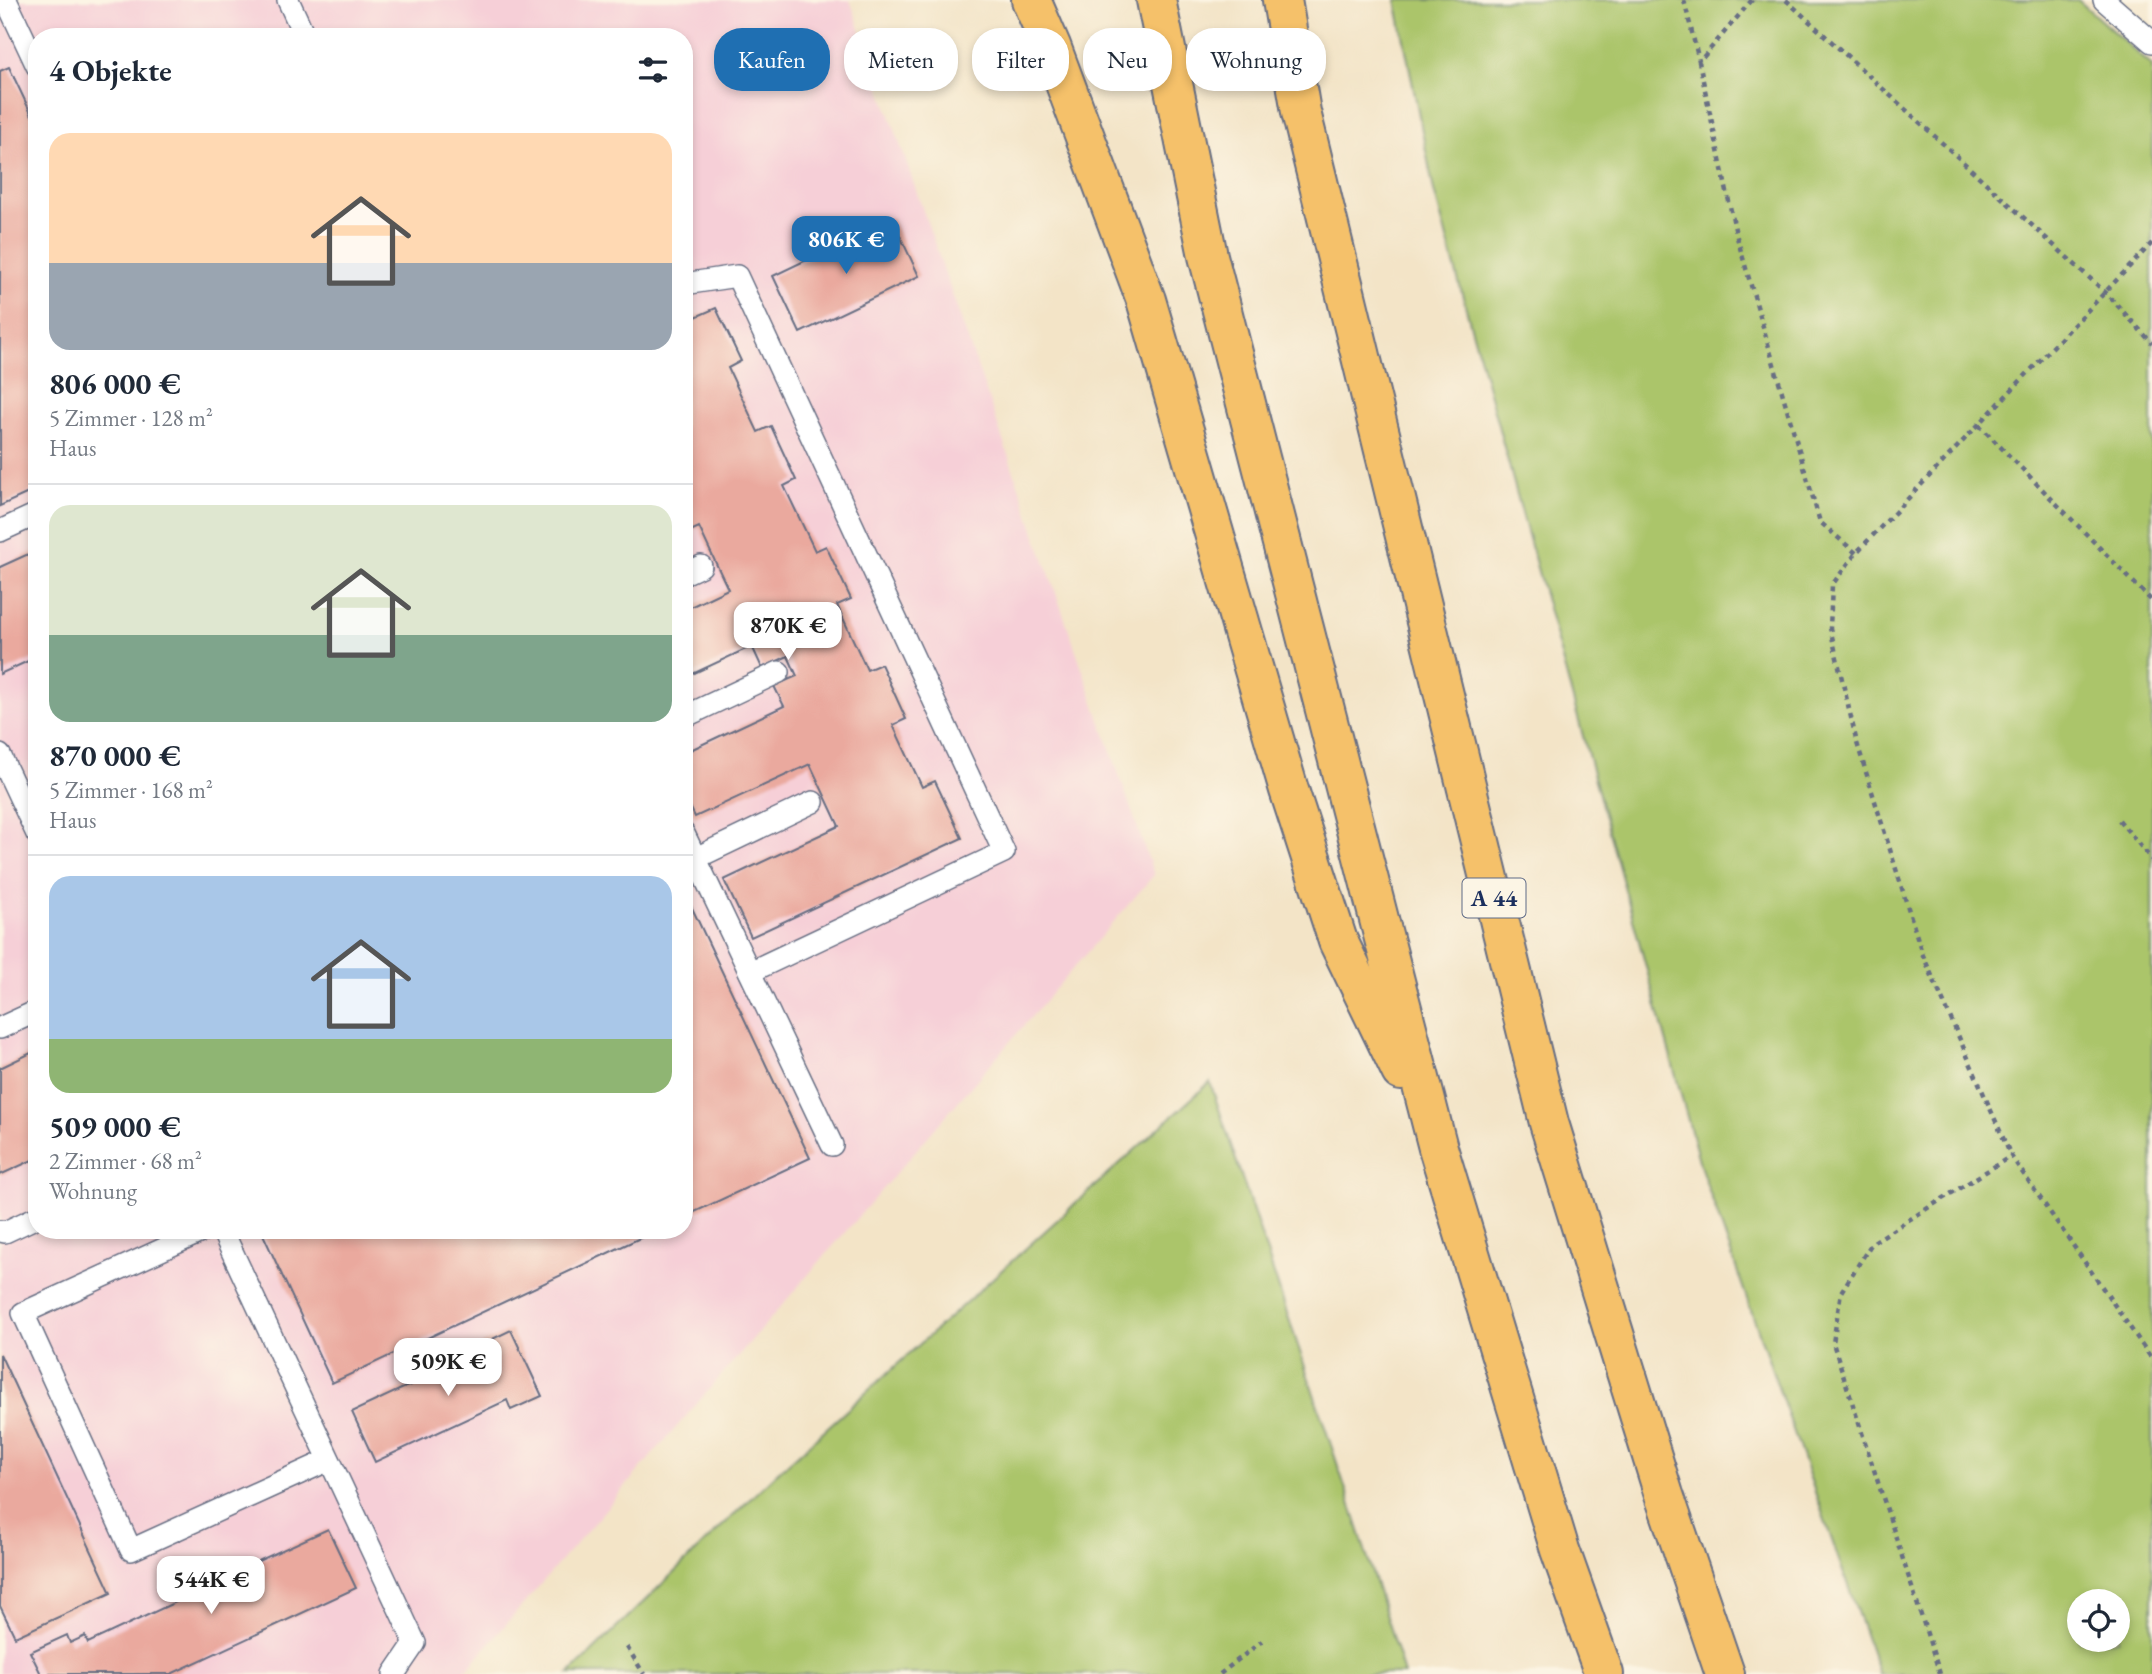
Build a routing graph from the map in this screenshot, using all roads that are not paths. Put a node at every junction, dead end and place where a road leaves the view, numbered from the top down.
1 (6, 0) edge
2 (288, 0) edge
3 (1031, 0) edge
4 (1156, 0) edge
5 (1282, 0) edge
6 (2104, 0) edge
7 (301, 28) edge
8 (2152, 42) edge
9 (28, 47) edge
10 (693, 283) edge
11 (28, 518) edge
12 (0, 531) edge
13 (779, 672) dead end
14 (693, 713) edge
15 (0, 755) edge
16 (813, 802) dead end
17 (28, 815) edge
18 (693, 852) edge
19 (696, 858) junction
20 (750, 972) junction
21 (28, 1015) edge
22 (0, 1028) edge
23 (832, 1145) dead end
24 (1438, 1148) junction
25 (28, 1221) edge
26 (0, 1231) edge
27 (185, 1239) edge
28 (226, 1239) edge
29 (329, 1460) junction
30 (394, 1674) edge
31 (1604, 1674) edge
32 (1725, 1674) edge

1 - 9 lane
2 - 7 lane
3 - 24 highway
4 - 24 highway
5 - 32 highway, A 44
6 - 8 lane
10 - 20 lane
11 - 12 lane
13 - 14 lane
15 - 17 lane
16 - 19 lane
18 - 19 lane
19 - 20 lane
20 - 23 lane
21 - 22 lane
24 - 31 highway
25 - 26 lane
27 - 29 lane
28 - 29 lane
29 - 30 lane

